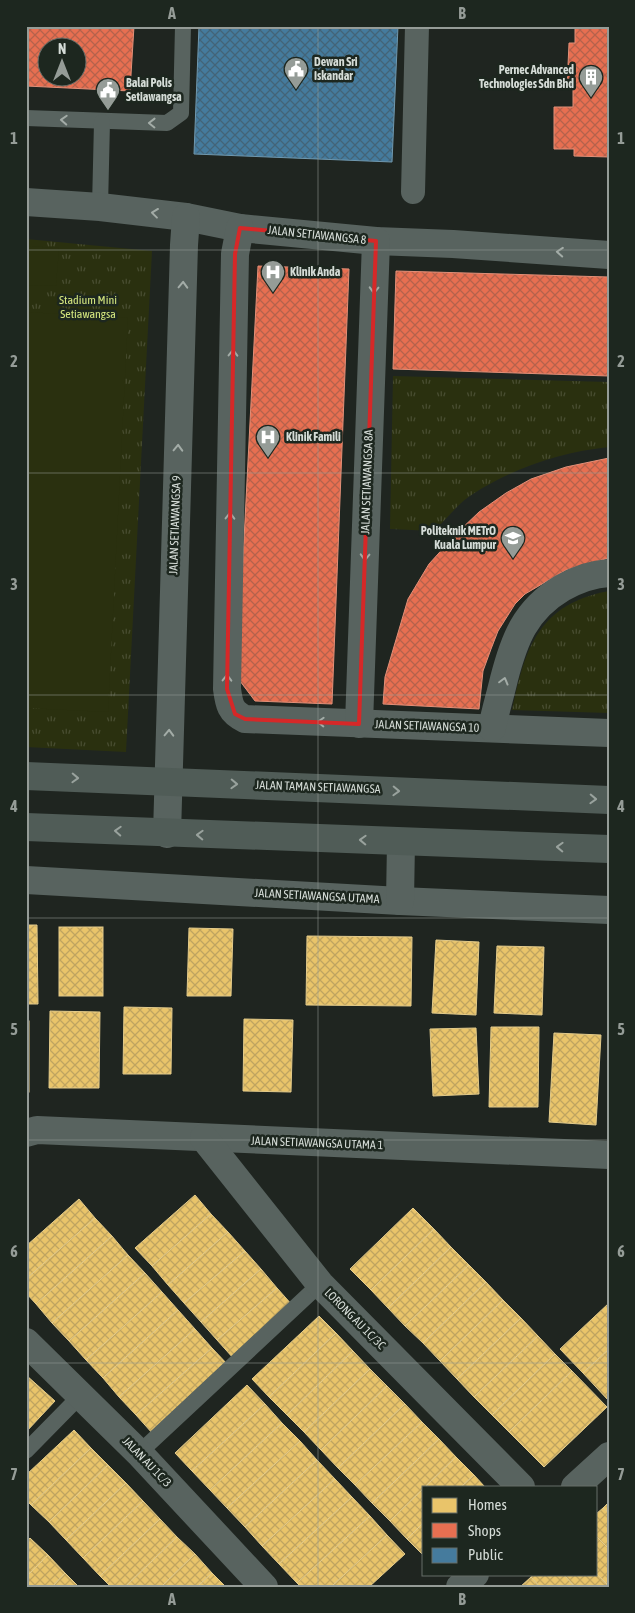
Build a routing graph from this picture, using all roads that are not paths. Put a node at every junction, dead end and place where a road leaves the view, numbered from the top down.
1 (183, 26) edge
2 (417, 26) edge
3 (26, 118) edge
4 (102, 122) junction
5 (413, 192) dead end
6 (26, 202) edge
7 (100, 207) junction
8 (186, 217) junction
9 (240, 228) junction
10 (376, 241) junction
11 (609, 255) edge
12 (609, 573) edge
13 (359, 724) junction
14 (492, 728) junction
15 (609, 732) edge
16 (26, 776) edge
17 (167, 781) junction
18 (609, 800) edge
19 (26, 827) edge
20 (167, 834) junction
21 (401, 842) junction
22 (609, 849) edge
23 (26, 880) edge
24 (400, 901) junction
25 (609, 910) edge
26 (26, 1133) edge
27 (204, 1138) junction
28 (609, 1155) edge
29 (320, 1284) junction
30 (26, 1342) edge
31 (81, 1395) junction
32 (26, 1451) edge
33 (139, 1453) junction
34 (609, 1456) edge
35 (520, 1486) edge
36 (576, 1486) edge
37 (473, 1576) edge
38 (264, 1587) edge
39 (460, 1587) edge

1 -> 4 lane
2 - 5 street
4 -> 3 lane
4 - 7 lane
6 - 7 street, JALAN SETIAWANGSA 8
8 -> 7 street, JALAN SETIAWANGSA 8
8 - 9 street, JALAN SETIAWANGSA 8
17 -> 8 street, JALAN SETIAWANGSA 9
9 - 10 street, JALAN SETIAWANGSA 8
13 -> 9 street, JALAN SETIAWANGSA 10
11 -> 10 street, JALAN SETIAWANGSA 8
10 -> 13 street, JALAN SETIAWANGSA 8A
14 -> 12 street
13 - 14 street, JALAN SETIAWANGSA 10
14 - 15 street, JALAN SETIAWANGSA 10
16 -> 17 main road, JALAN TAMAN SETIAWANGSA
17 -> 18 main road, JALAN TAMAN SETIAWANGSA
17 - 20 street, JALAN SETIAWANGSA 9
20 -> 19 main road
21 -> 20 main road
22 -> 21 main road
21 - 24 street
23 - 24 street, JALAN SETIAWANGSA UTAMA
24 - 25 street, JALAN SETIAWANGSA UTAMA
26 - 27 street, JALAN SETIAWANGSA UTAMA 1
27 - 28 street, JALAN SETIAWANGSA UTAMA 1
27 - 29 street, LORONG AU 1C/3C
29 - 33 lane
29 - 35 street, LORONG AU 1C/3C
30 - 31 street, JALAN AU 1C/3
31 - 32 lane
31 - 33 street, JALAN AU 1C/3
33 - 38 street, JALAN AU 1C/3
34 - 36 street
37 - 39 street

